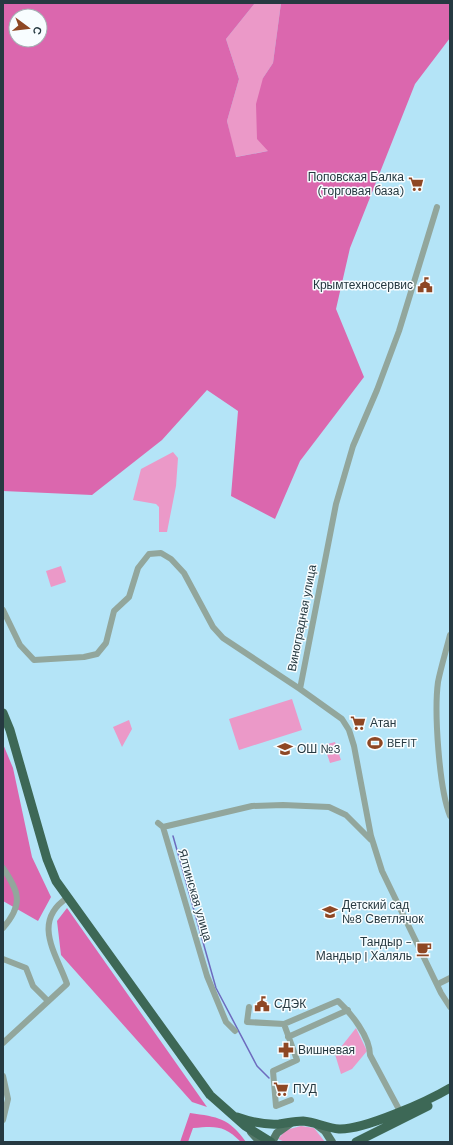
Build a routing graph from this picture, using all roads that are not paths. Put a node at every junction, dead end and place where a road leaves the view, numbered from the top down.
1 (437, 207) dead end
2 (3, 610) edge
3 (450, 635) edge
4 (300, 689) junction
5 (3, 713) edge
6 (450, 816) edge
7 (372, 841) junction
8 (3, 868) edge
9 (67, 898) junction
10 (3, 928) edge
11 (3, 958) edge
12 (450, 978) edge
13 (438, 984) junction
14 (48, 1001) junction
15 (248, 1007) dead end
16 (450, 1007) edge
17 (348, 1010) junction
18 (284, 1024) junction
19 (235, 1031) dead end
20 (288, 1036) junction
21 (3, 1043) edge
22 (3, 1076) edge
23 (450, 1088) edge
24 (450, 1095) edge
25 (291, 1100) dead end
26 (221, 1106) junction
27 (402, 1115) junction
28 (3, 1120) edge
29 (294, 1122) junction
30 (313, 1123) junction
31 (245, 1126) junction
32 (260, 1142) edge
33 (271, 1142) edge
34 (332, 1142) edge
35 (357, 1142) edge

1 - 4 street, Виноградная улица
2 - 4 street
3 - 6 street
4 - 7 street, Виноградная улица
5 - 9 highway
7 - 13 street, Виноградная улица
7 - 19 street, Ялтинская улица
8 - 10 street
9 - 14 street
9 - 26 highway
11 - 14 street
12 - 13 street
13 - 16 street, Виноградная улица
14 - 21 street
15 - 18 street
17 - 18 street
17 - 20 street
17 - 27 street
18 - 20 street
20 - 25 street
22 - 28 street
23 - 27 highway
24 - 27 highway
26 - 29 highway
26 - 31 highway
27 - 30 highway
27 - 35 highway
29 - 30 highway
29 - 33 main road
30 - 34 main road
31 - 32 main road
31 - 33 highway

